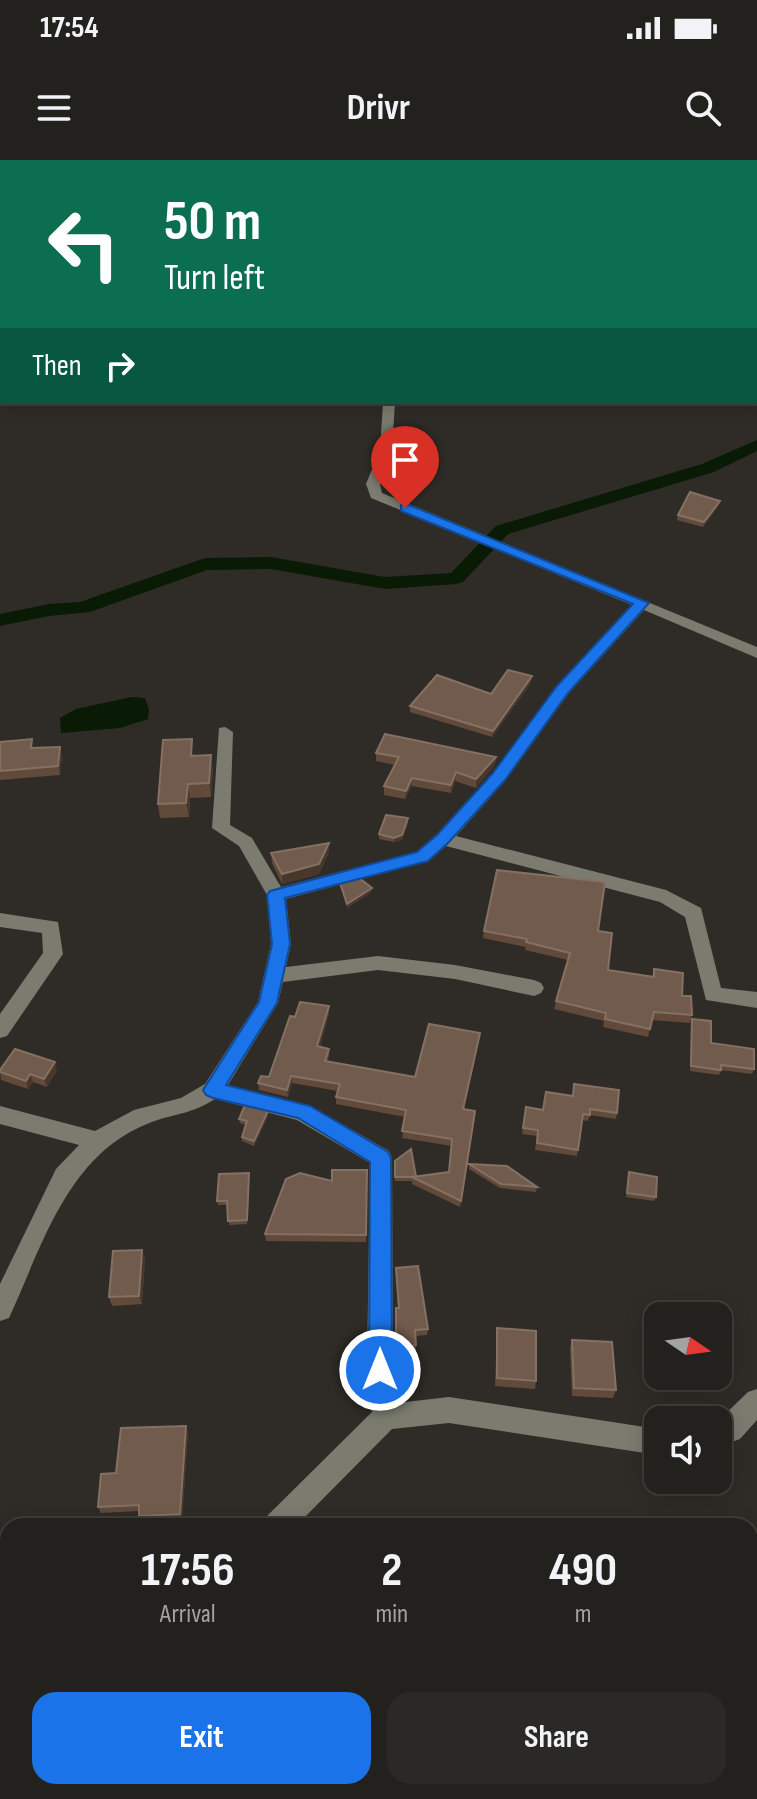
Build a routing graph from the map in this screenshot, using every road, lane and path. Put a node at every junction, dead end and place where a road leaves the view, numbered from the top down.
1 (389, 404) edge
2 (642, 603) junction
3 (757, 653) edge
4 (225, 732) dead end
5 (443, 839) junction
6 (276, 895) junction
7 (0, 920) edge
8 (274, 976) junction
9 (534, 988) dead end
10 (757, 1000) edge
11 (0, 1030) edge
12 (213, 1090) junction
13 (0, 1115) edge
14 (97, 1141) junction
15 (0, 1310) edge
16 (757, 1401) edge
17 (386, 1417) junction
18 (732, 1429) edge
19 (644, 1440) edge
20 (285, 1518) edge

1 - 2 street
2 - 3 street
2 - 5 street
4 - 6 street
5 - 6 street
5 - 10 street
6 - 8 street
7 - 11 street
8 - 9 street
8 - 12 street
12 - 14 street
12 - 17 street
13 - 14 street
14 - 15 street
16 - 18 street
17 - 19 street
17 - 20 street

